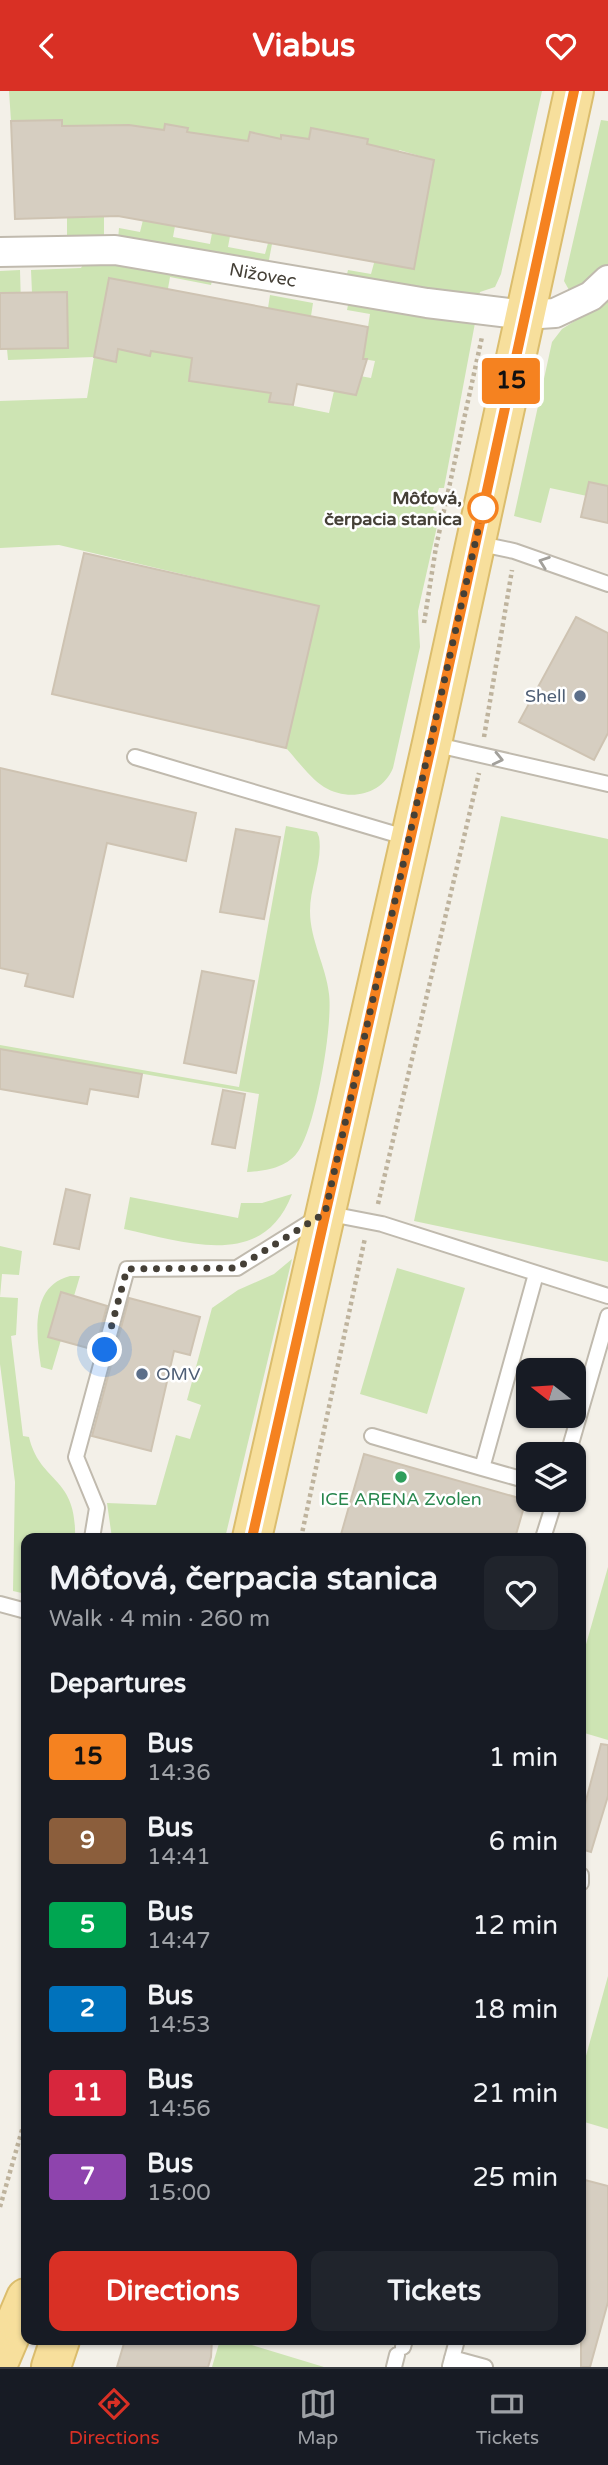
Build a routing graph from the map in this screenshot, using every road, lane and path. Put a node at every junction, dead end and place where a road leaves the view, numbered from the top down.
1 (574, 91) edge
2 (0, 252) edge
3 (608, 280) edge
4 (525, 315) junction
5 (476, 543) junction
6 (608, 584) edge
7 (432, 743) junction
8 (482, 755) junction
9 (135, 757) dead end
10 (608, 784) edge
11 (410, 839) junction
12 (325, 1213) junction
13 (369, 1221) junction
14 (536, 1274) junction
15 (608, 1296) edge
16 (608, 1317) edge
17 (372, 1436) dead end
18 (572, 1442) edge
19 (482, 1468) junction
20 (516, 1478) edge
21 (551, 1512) edge
22 (93, 1533) edge
23 (253, 1533) edge
24 (302, 1533) edge
25 (545, 1533) edge
26 (21, 2134) edge
27 (0, 2207) edge
28 (21, 2310) edge
29 (58, 2345) edge
30 (456, 2345) edge
31 (0, 2359) edge
32 (451, 2363) edge
33 (51, 2367) edge
34 (485, 2367) edge

1 - 4 main road
2 - 4 street, Nižovec
3 - 4 street, Nižovec
4 - 5 main road
6 -> 5 lane
5 - 7 main road
7 - 8 lane
7 - 11 main road
8 -> 10 lane
8 - 13 path
9 - 11 lane
11 - 12 main road
12 - 13 lane
12 - 22 lane
12 - 23 main road
13 - 14 lane
13 - 24 path
14 - 15 lane
14 - 19 lane
16 - 18 lane
17 - 19 lane
19 - 20 lane
21 - 25 lane
26 - 27 path
28 - 31 main road
29 - 33 main road
30 - 32 lane
32 - 34 lane

